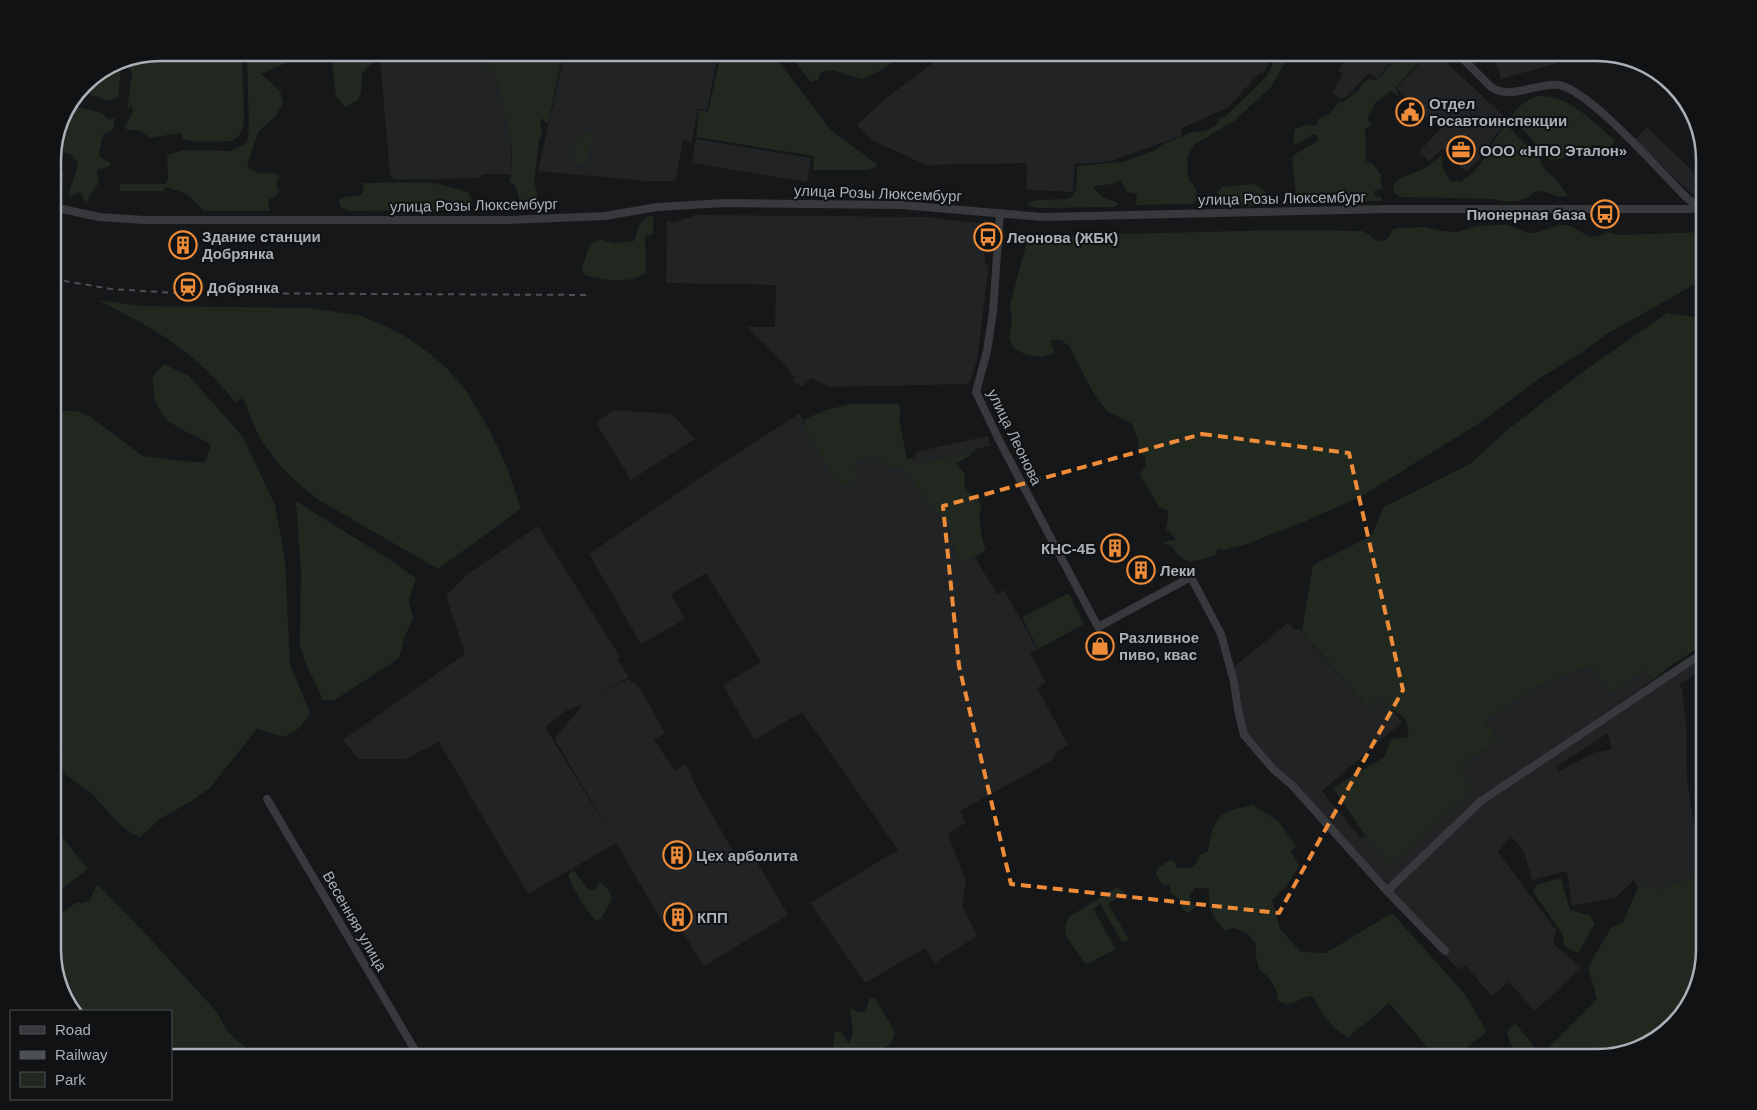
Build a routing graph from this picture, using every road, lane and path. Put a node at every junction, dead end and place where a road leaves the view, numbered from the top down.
1 (1465, 61) edge
2 (1696, 204) edge
3 (61, 209) edge
4 (1696, 209) edge
5 (1000, 213) junction
6 (1696, 658) edge
7 (267, 799) dead end
8 (1387, 891) junction
9 (1445, 951) dead end
10 (414, 1049) edge

1 - 2 street
3 - 5 street, улица Розы Люксембург
4 - 5 street, улица Розы Люксембург
5 - 8 street, улица Леонова
6 - 8 street
7 - 10 street, Весенняя улица
8 - 9 street

